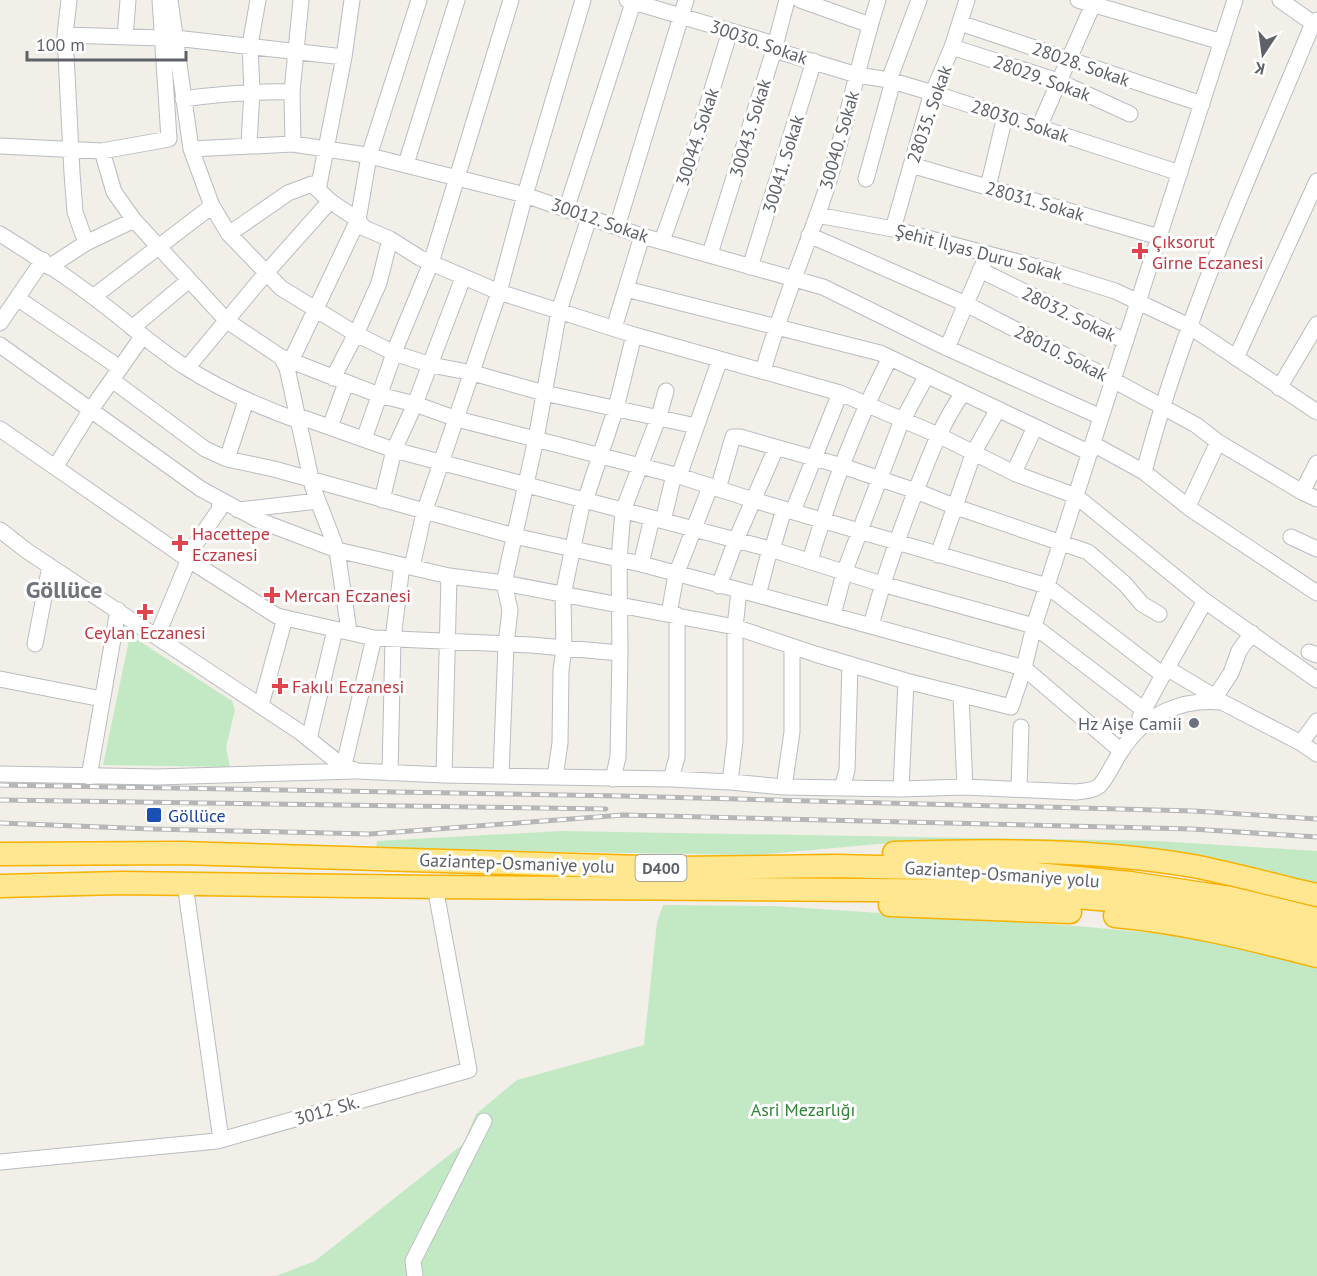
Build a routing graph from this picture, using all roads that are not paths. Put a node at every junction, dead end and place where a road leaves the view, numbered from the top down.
1 (69, 0) edge
2 (128, 0) edge
3 (160, 0) edge
4 (170, 0) edge
5 (301, 0) edge
6 (352, 0) edge
7 (419, 0) edge
8 (457, 0) edge
9 (511, 0) edge
10 (583, 0) edge
11 (686, 0) edge
12 (787, 0) edge
13 (800, 0) edge
14 (878, 0) edge
15 (919, 0) edge
16 (967, 0) edge
17 (1235, 0) edge
18 (1281, 0) edge
19 (254, 1) edge
20 (632, 1) edge
21 (1089, 2) edge
22 (681, 17) junction
23 (960, 22) junction
24 (1316, 23) edge
25 (870, 25) junction
26 (730, 31) junction
27 (65, 34) junction
28 (125, 37) junction
29 (168, 38) junction
30 (1222, 42) junction
31 (250, 45) junction
32 (952, 47) junction
33 (295, 50) junction
34 (774, 50) junction
35 (344, 57) junction
36 (1068, 59) junction
37 (814, 61) junction
38 (857, 75) junction
39 (891, 81) junction
40 (1058, 81) junction
41 (252, 91) junction
42 (292, 92) junction
43 (933, 93) junction
44 (183, 99) junction
45 (1202, 104) junction
46 (1130, 114) dead end
47 (1005, 116) junction
48 (1038, 127) junction
49 (249, 144) junction
50 (292, 144) junction
51 (0, 146) edge
52 (70, 148) junction
53 (326, 148) junction
54 (191, 149) junction
55 (102, 150) junction
56 (369, 156) junction
57 (406, 164) junction
58 (911, 165) junction
59 (1180, 173) junction
60 (458, 179) junction
61 (866, 179) dead end
62 (1317, 181) edge
63 (988, 188) junction
64 (318, 190) junction
65 (525, 195) junction
66 (330, 201) junction
67 (212, 206) junction
68 (566, 210) junction
69 (817, 216) junction
70 (589, 218) junction
71 (134, 220) junction
72 (358, 220) junction
73 (617, 227) junction
74 (893, 229) junction
75 (0, 234) edge
76 (229, 234) junction
77 (809, 235) junction
78 (642, 236) junction
79 (1159, 237) junction
80 (390, 239) junction
81 (662, 241) junction
82 (86, 243) junction
83 (159, 247) junction
84 (710, 254) junction
85 (987, 254) junction
86 (46, 263) junction
87 (431, 263) junction
88 (750, 267) junction
89 (980, 270) junction
90 (266, 273) junction
91 (462, 278) junction
92 (793, 279) junction
93 (188, 281) junction
94 (626, 289) junction
95 (499, 292) junction
96 (93, 297) junction
97 (17, 298) junction
98 (1137, 301) junction
99 (966, 304) junction
100 (315, 310) junction
101 (559, 311) junction
102 (227, 321) junction
103 (0, 323) edge
104 (1317, 324) edge
105 (1189, 326) junction
106 (775, 327) junction
107 (615, 328) junction
108 (137, 332) junction
109 (356, 334) junction
110 (634, 334) junction
111 (1125, 341) junction
112 (0, 345) edge
113 (947, 348) junction
114 (394, 353) junction
115 (890, 358) junction
116 (1236, 358) junction
117 (286, 359) junction
118 (720, 360) junction
119 (431, 365) junction
120 (187, 368) junction
121 (763, 371) junction
122 (473, 373) junction
123 (116, 374) junction
124 (927, 375) junction
125 (339, 380) junction
126 (1113, 380) junction
127 (1279, 388) junction
128 (666, 391) dead end
129 (544, 393) junction
130 (840, 393) junction
131 (963, 393) junction
132 (379, 395) junction
133 (246, 401) junction
134 (866, 403) junction
135 (416, 404) junction
136 (1161, 407) junction
137 (616, 408) junction
138 (998, 410) junction
139 (90, 411) junction
140 (1317, 412) edge
141 (659, 416) junction
142 (1101, 417) junction
143 (299, 419) junction
144 (458, 419) junction
145 (902, 420) junction
146 (696, 426) junction
147 (330, 427) junction
148 (1035, 428) junction
149 (0, 429) edge
150 (938, 435) junction
151 (364, 439) junction
152 (536, 440) junction
153 (1218, 442) junction
154 (776, 448) junction
155 (1091, 449) junction
156 (394, 450) junction
157 (974, 452) junction
158 (600, 455) junction
159 (815, 458) junction
160 (227, 459) junction
161 (442, 463) junction
162 (1317, 463) edge
163 (56, 466) junction
164 (640, 466) junction
165 (842, 466) junction
166 (1014, 472) junction
167 (1144, 472) junction
168 (676, 476) junction
169 (879, 479) junction
170 (311, 480) junction
171 (525, 485) junction
172 (714, 488) junction
173 (916, 491) junction
174 (1302, 492) junction
175 (1076, 495) junction
176 (1317, 499) edge
177 (220, 500) junction
178 (382, 500) junction
179 (583, 500) junction
180 (753, 500) junction
181 (318, 501) junction
182 (1188, 506) junction
183 (956, 507) junction
184 (238, 510) junction
185 (789, 510) junction
186 (623, 511) junction
187 (424, 513) junction
188 (822, 519) junction
189 (657, 520) junction
190 (694, 529) junction
191 (0, 530) edge
192 (861, 532) junction
193 (514, 536) junction
194 (1291, 537) dead end
195 (736, 540) junction
196 (1062, 542) junction
197 (896, 543) junction
198 (571, 548) junction
199 (771, 549) junction
200 (1317, 549) edge
201 (337, 550) junction
202 (938, 555) junction
203 (188, 558) junction
204 (619, 559) junction
205 (810, 560) junction
206 (641, 564) junction
207 (50, 566) junction
208 (407, 566) junction
209 (844, 573) junction
210 (676, 575) junction
211 (449, 576) junction
212 (504, 583) junction
213 (882, 584) junction
214 (719, 586) junction
215 (1047, 586) junction
216 (739, 591) junction
217 (1317, 593) edge
218 (563, 595) junction
219 (758, 595) junction
220 (1205, 601) junction
221 (618, 604) junction
222 (118, 610) junction
223 (1159, 614) dead end
224 (673, 615) junction
225 (833, 615) junction
226 (285, 618) junction
227 (871, 626) junction
228 (1034, 626) junction
229 (735, 627) junction
230 (342, 630) junction
231 (1252, 633) junction
232 (157, 636) junction
233 (374, 638) junction
234 (393, 639) junction
235 (448, 641) junction
236 (35, 644) dead end
237 (506, 645) junction
238 (792, 647) junction
239 (564, 649) junction
240 (620, 653) junction
241 (850, 664) junction
242 (1024, 668) junction
243 (1163, 675) junction
244 (0, 679) edge
245 (1317, 680) edge
246 (906, 681) junction
247 (961, 696) junction
248 (102, 699) junction
249 (1219, 699) junction
250 (261, 705) junction
251 (1144, 710) junction
252 (1317, 721) edge
253 (1021, 727) dead end
254 (309, 739) junction
255 (1301, 743) junction
256 (1122, 748) junction
257 (1317, 754) edge
258 (350, 768) junction
259 (390, 773) junction
260 (0, 774) edge
261 (444, 775) junction
262 (501, 776) junction
263 (89, 777) junction
264 (555, 777) junction
265 (613, 778) junction
266 (671, 779) junction
267 (730, 782) junction
268 (784, 787) junction
269 (965, 787) junction
270 (842, 788) junction
271 (901, 789) junction
272 (1019, 789) junction
273 (0, 854) edge
274 (674, 868) junction
275 (184, 884) junction
276 (0, 885) edge
277 (435, 887) junction
278 (749, 888) junction
279 (1317, 895) edge
280 (1317, 919) edge
281 (1317, 935) edge
282 (1317, 956) edge
283 (484, 1121) dead end
284 (221, 1140) junction
285 (0, 1162) edge
286 (415, 1276) edge

1 - 27 street
2 - 28 street
3 - 29 street
4 - 29 street
5 - 33 street
6 - 35 street
7 - 56 street
8 - 57 street
9 - 60 street
10 - 65 street
11 - 22 street
12 - 34 street, 30043. Sokak
13 - 25 street
14 - 25 street, 30040. Sokak
15 - 39 street
16 - 23 street, 28035. Sokak
17 - 30 street
18 - 24 street
19 - 31 street
20 - 22 street, 30030. Sokak
20 - 68 street
21 - 30 street
21 - 36 street
22 - 26 street, 30030. Sokak
22 - 73 street
23 - 32 street, 28035. Sokak
23 - 36 street, 28028. Sokak
24 - 105 street
25 - 38 street, 30040. Sokak
26 - 34 street, 30030. Sokak
26 - 81 street, 30044. Sokak
27 - 28 street
27 - 52 street
28 - 29 street
29 - 31 street
29 - 44 street
29 - 55 street
30 - 45 street
31 - 33 street
31 - 41 street
32 - 40 street, 28029. Sokak
32 - 43 street, 28035. Sokak
33 - 35 street
33 - 42 street
34 - 37 street, 30030. Sokak
34 - 84 street, 30043. Sokak
35 - 53 street
36 - 40 street
36 - 45 street, 28028. Sokak
37 - 38 street, 30030. Sokak
37 - 88 street, 30041. Sokak
38 - 39 street, 28030. Sokak
38 - 69 street, 30040. Sokak
39 - 43 street, 28030. Sokak
39 - 61 street
40 - 46 street, 28029. Sokak
40 - 48 street
41 - 42 street
41 - 44 street
41 - 49 street
42 - 50 street
43 - 47 street, 28030. Sokak
43 - 58 street, 28035. Sokak
44 - 54 street
45 - 59 street
47 - 48 street, 28030. Sokak
47 - 63 street
48 - 59 street, 28030. Sokak
49 - 50 street, 30012. Sokak
49 - 54 street, 30012. Sokak
50 - 53 street, 30012. Sokak
51 - 52 street
52 - 55 street
52 - 82 street
53 - 56 street, 30012. Sokak
53 - 64 street
54 - 67 street
55 - 71 street
56 - 57 street, 30012. Sokak
56 - 72 street
57 - 60 street, 30012. Sokak
58 - 63 street, 28031. Sokak
58 - 74 street, 28035. Sokak
59 - 79 street
60 - 65 street, 30012. Sokak
60 - 87 street
62 - 116 street
63 - 79 street, 28031. Sokak
64 - 66 street
64 - 76 street
65 - 68 street, 30012. Sokak
65 - 95 street
66 - 72 street
66 - 90 street
67 - 76 street
67 - 83 street
68 - 70 street, 30012. Sokak
69 - 74 street, Şehit İlyas Duru Sokak
69 - 77 street, 30040. Sokak
70 - 73 street, 30012. Sokak
70 - 101 street
71 - 82 street
71 - 83 street
72 - 80 street
72 - 100 street
73 - 78 street, 30012. Sokak
74 - 85 street, Şehit İlyas Duru Sokak
75 - 86 street
76 - 90 street
77 - 92 street, 30040. Sokak
77 - 99 street, 28010. Sokak
78 - 81 street, 30012. Sokak
78 - 94 street
79 - 98 street
80 - 87 street
80 - 109 street
81 - 84 street, 30012. Sokak
82 - 86 street
83 - 93 street
83 - 96 street
84 - 88 street, 30012. Sokak
85 - 89 street
85 - 98 street, Şehit İlyas Duru Sokak
86 - 96 street
86 - 97 street
87 - 91 street
87 - 114 street
88 - 92 street, 30012. Sokak
89 - 99 street
89 - 111 street, 28032. Sokak
90 - 100 street
90 - 102 street
91 - 95 street
91 - 119 street
92 - 106 street, 30040. Sokak
92 - 113 street, 30012. Sokak
93 - 102 street
93 - 108 street
94 - 106 street
94 - 107 street
95 - 101 street
95 - 122 street
96 - 108 street
97 - 103 street
97 - 123 street
98 - 105 street, Şehit İlyas Duru Sokak
98 - 111 street
99 - 113 street
99 - 126 street, 28010. Sokak
100 - 109 street
100 - 117 street
101 - 107 street
101 - 129 street
102 - 117 street
102 - 120 street
104 - 127 street
105 - 116 street, Şehit İlyas Duru Sokak
105 - 136 street
106 - 115 street
106 - 121 street, 30040. Sokak
107 - 110 street
108 - 120 street
108 - 123 street
109 - 114 street
109 - 125 street
110 - 118 street
110 - 137 street
111 - 126 street
112 - 139 street
113 - 142 street, 30012. Sokak
114 - 119 street
114 - 132 street
115 - 124 street
115 - 134 street
116 - 127 street, Şehit İlyas Duru Sokak
117 - 125 street
117 - 143 street
118 - 121 street
118 - 146 street
119 - 122 street
119 - 135 street
120 - 133 street
121 - 130 street
122 - 129 street
122 - 144 street
123 - 139 street
123 - 160 street
124 - 131 street
124 - 145 street
125 - 132 street
125 - 147 street
126 - 136 street, 28010. Sokak
126 - 142 street
127 - 140 street, Şehit İlyas Duru Sokak
128 - 141 street
129 - 137 street
129 - 152 street
130 - 134 street
130 - 159 street
131 - 138 street
131 - 150 street
132 - 135 street
132 - 151 street
133 - 143 street
133 - 160 street
134 - 145 street
134 - 165 street
135 - 144 street
135 - 156 street
136 - 153 street, 28010. Sokak
136 - 167 street
137 - 141 street
137 - 158 street
138 - 148 street
138 - 157 street
139 - 163 street
139 - 177 street
141 - 146 street
141 - 164 street
142 - 155 street
143 - 147 street
143 - 170 street
144 - 152 street
144 - 161 street
145 - 150 street
145 - 169 street
146 - 168 street
147 - 151 street
148 - 155 street
148 - 166 street
149 - 163 street
150 - 157 street
150 - 173 street
151 - 156 street
152 - 158 street
152 - 171 street
153 - 174 street, 28010. Sokak
153 - 182 street
154 - 159 street
154 - 172 street
154 - 180 street
155 - 167 street
155 - 175 street
156 - 161 street
156 - 178 street
157 - 166 street
157 - 183 street
158 - 164 street
158 - 179 street
159 - 165 street
159 - 185 street
160 - 170 street
161 - 171 street
161 - 187 street
162 - 174 street
163 - 203 street
164 - 168 street
164 - 186 street
165 - 169 street
165 - 188 street
166 - 175 street
167 - 182 street
168 - 172 street
168 - 189 street
169 - 173 street
169 - 192 street
170 - 178 street
170 - 181 street
171 - 179 street
171 - 193 street
172 - 180 street
172 - 190 street
173 - 183 street
173 - 197 street
174 - 176 street, 28010. Sokak
175 - 196 street
175 - 220 street
177 - 184 street
177 - 203 street
178 - 187 street
179 - 186 street
179 - 198 street
180 - 185 street
180 - 195 street
181 - 184 street
181 - 201 street
182 - 217 street
183 - 196 street
183 - 202 street
184 - 201 street
185 - 188 street
185 - 199 street
186 - 189 street
186 - 204 street
187 - 193 street
187 - 208 street
188 - 192 street
188 - 205 street
189 - 190 street
189 - 206 street
190 - 195 street
190 - 210 street
191 - 207 street
192 - 197 street
192 - 209 street
193 - 198 street
193 - 212 street
194 - 200 street
195 - 199 street
195 - 214 street
196 - 215 street
196 - 223 street
197 - 202 street
197 - 213 street
198 - 204 street
198 - 218 street
199 - 205 street
199 - 219 street
201 - 208 street
201 - 230 street
202 - 215 street
203 - 226 street
203 - 232 street
204 - 206 street
204 - 221 street
205 - 209 street
206 - 210 street
207 - 222 street
207 - 236 street
208 - 211 street
208 - 234 street
209 - 213 street
209 - 225 street
210 - 214 street
210 - 224 street
211 - 212 street
211 - 235 street
212 - 218 street
212 - 237 street
213 - 227 street
213 - 228 street
214 - 216 street
215 - 228 street
215 - 243 street
216 - 219 street
216 - 229 street
218 - 221 street
218 - 239 street
219 - 225 street
220 - 231 street
220 - 243 street
221 - 224 street
221 - 240 street
222 - 232 street
222 - 248 street
224 - 229 street
224 - 266 street
225 - 227 street
226 - 230 street
226 - 250 street
227 - 242 street
228 - 242 street
228 - 251 street
229 - 238 street
229 - 267 street
230 - 233 street
230 - 254 street
231 - 245 street
231 - 249 street
232 - 250 street
233 - 234 street
233 - 258 street
234 - 235 street
234 - 259 street
235 - 237 street
235 - 261 street
237 - 239 street
237 - 262 street
238 - 241 street
238 - 268 street
239 - 240 street
239 - 264 street
240 - 265 street
241 - 246 street
241 - 270 street
242 - 247 street
242 - 256 street
243 - 249 street
243 - 251 street
244 - 248 street
246 - 247 street
246 - 271 street
247 - 269 street
248 - 263 street
249 - 255 street
249 - 256 street
250 - 254 street
251 - 256 street
252 - 255 street
253 - 272 street
254 - 258 street
255 - 257 street
256 - 272 street
258 - 259 street
258 - 263 street
259 - 261 street
260 - 263 street
261 - 262 street
262 - 264 street
264 - 265 street
265 - 266 street
266 - 267 street
267 - 268 street
268 - 270 street
269 - 271 street
269 - 272 street
270 - 271 street
273 - 274 highway, Gaziantep-Osmaniye yolu / D400
274 - 279 highway
274 - 280 highway, Gaziantep-Osmaniye yolu / D400
275 - 276 highway, Gaziantep-Osmaniye yolu / D400
275 - 277 highway, Gaziantep-Osmaniye yolu / D400
275 - 284 street
277 - 278 highway, Gaziantep-Osmaniye yolu / D400
277 - 284 street, 3012 Sk.
278 - 281 highway, Gaziantep-Osmaniye yolu / D400
278 - 282 highway
283 - 286 street
284 - 285 street, 3012 Sk.

